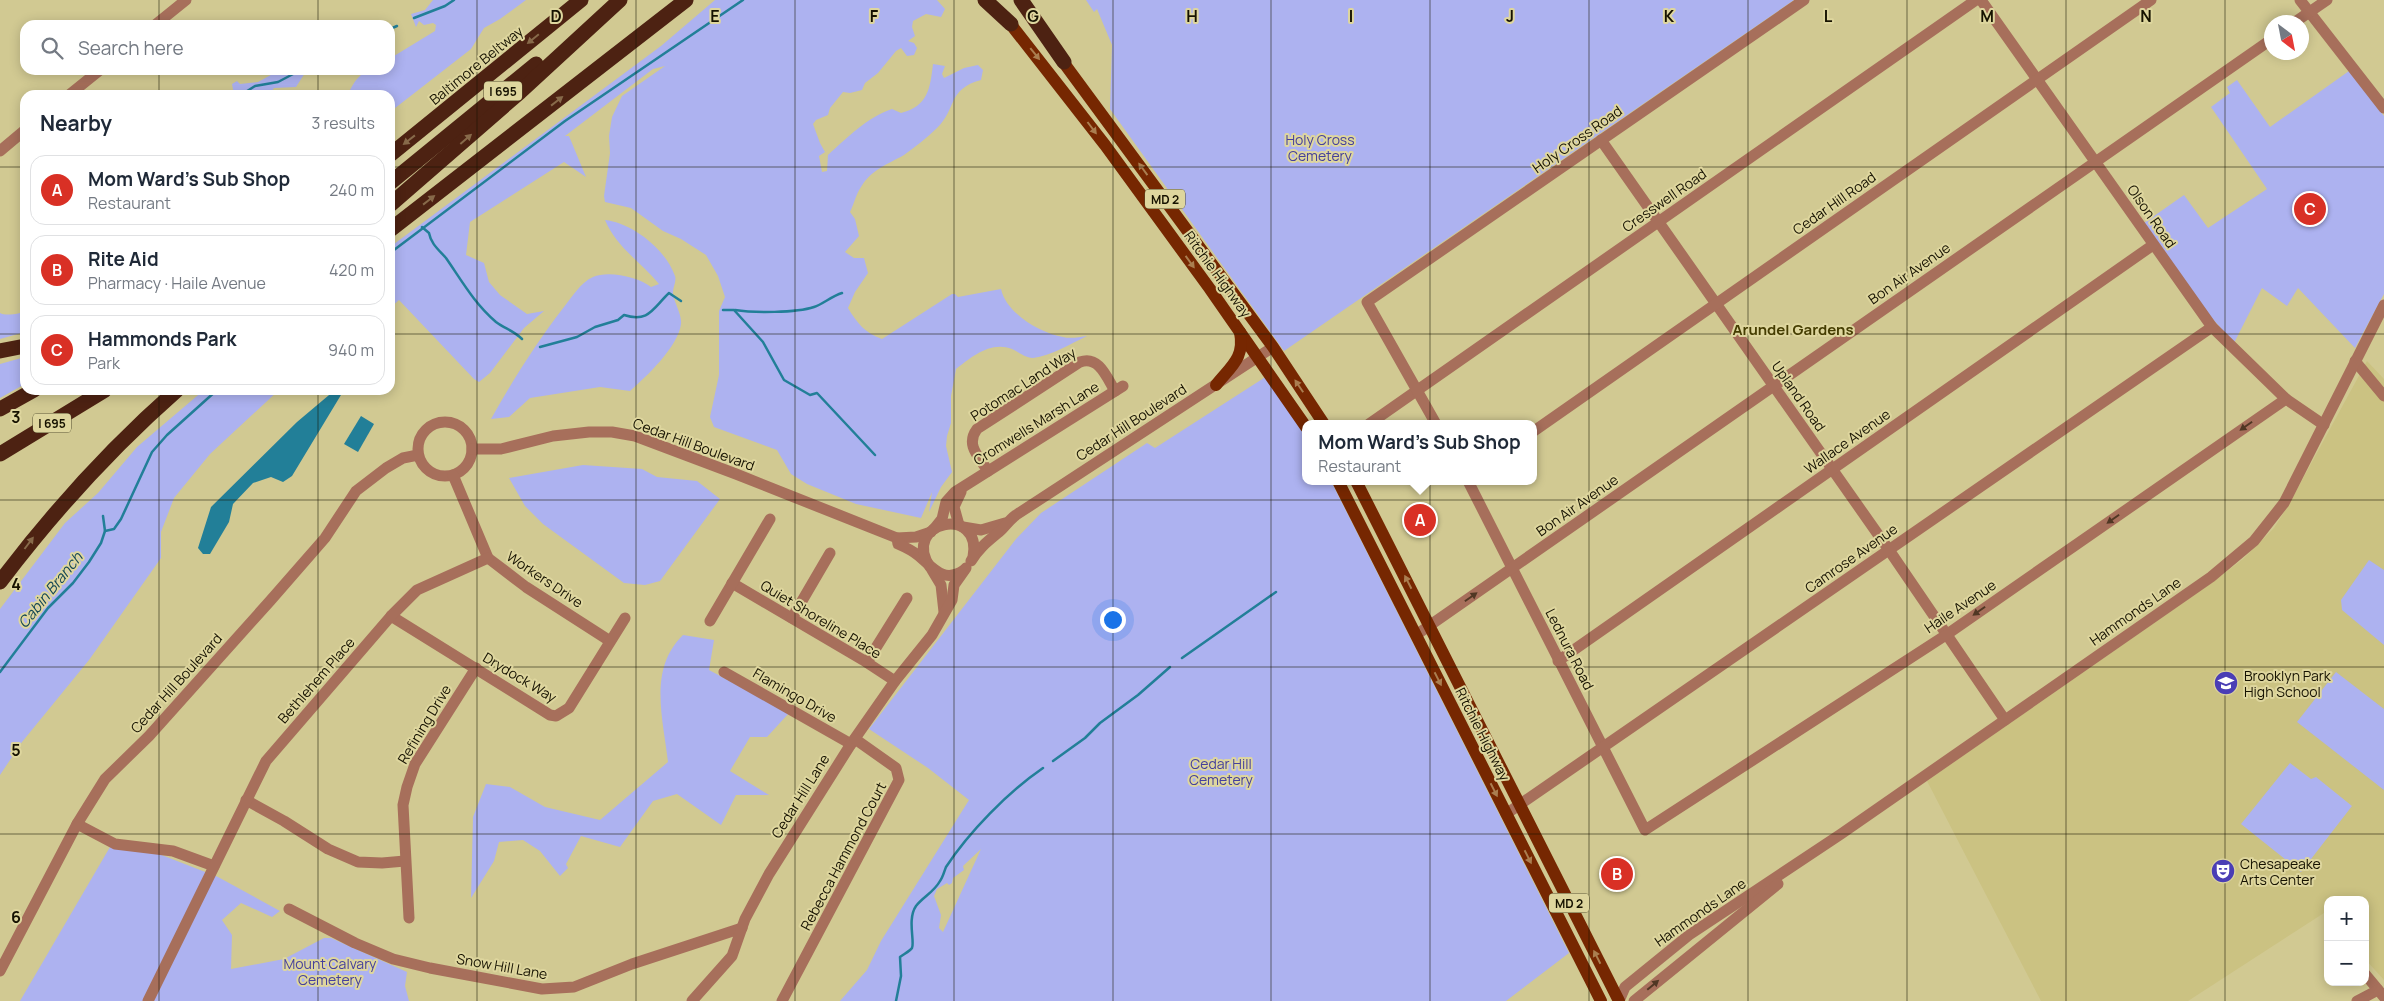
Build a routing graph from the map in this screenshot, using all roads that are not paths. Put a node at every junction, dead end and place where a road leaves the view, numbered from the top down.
1 (186, 0) edge
2 (581, 0) edge
3 (618, 0) edge
4 (686, 0) edge
5 (985, 0) edge
6 (991, 0) edge
7 (1014, 0) edge
8 (1021, 0) edge
9 (1804, 0) edge
10 (1976, 0) edge
11 (1981, 0) edge
12 (2151, 0) edge
13 (2300, 0) edge
14 (2328, 0) edge
15 (2310, 12) junction
16 (2306, 15) edge
17 (161, 20) edge
18 (1011, 24) junction
19 (2264, 45) edge
20 (1064, 62) junction
21 (94, 75) edge
22 (2037, 80) junction
23 (75, 90) edge
24 (2384, 108) edge
25 (20, 134) edge
26 (1601, 140) junction
27 (0, 151) edge
28 (395, 151) edge
29 (2096, 162) junction
30 (395, 179) edge
31 (395, 201) edge
32 (1659, 222) junction
33 (395, 226) edge
34 (2153, 245) junction
35 (1716, 304) junction
36 (2384, 305) edge
37 (2212, 327) junction
38 (1240, 330) junction
39 (20, 347) edge
40 (1273, 348) junction
41 (0, 351) edge
42 (1259, 357) junction
43 (2355, 361) junction
44 (1216, 385) junction
45 (1773, 386) junction
46 (1119, 388) joint
47 (1418, 390) junction
48 (25, 395) edge
49 (97, 395) edge
50 (171, 395) edge
51 (176, 395) edge
52 (2384, 396) edge
53 (2286, 399) junction
54 (0, 409) edge
55 (1321, 420) edge
56 (1375, 420) edge
57 (1434, 420) edge
58 (1302, 421) edge
59 (2324, 425) junction
60 (136, 426) junction
61 (1537, 429) edge
62 (472, 450) junction
63 (0, 454) edge
64 (418, 455) junction
65 (1832, 470) junction
66 (988, 471) junction
67 (453, 475) junction
68 (965, 485) junction
69 (1340, 485) edge
70 (1358, 485) edge
71 (1470, 485) edge
72 (770, 519) dead end
73 (1005, 523) junction
74 (961, 526) junction
75 (932, 530) junction
76 (897, 538) junction
77 (1889, 550) junction
78 (830, 553) dead end
79 (488, 558) junction
80 (968, 565) junction
81 (1512, 568) junction
82 (931, 569) junction
83 (0, 582) edge
84 (732, 583) junction
85 (907, 598) dead end
86 (944, 612) junction
87 (391, 616) junction
88 (626, 618) dead end
89 (792, 618) junction
90 (710, 621) dead end
91 (1430, 625) junction
92 (1946, 634) junction
93 (1416, 635) junction
94 (610, 641) junction
95 (1558, 661) junction
96 (867, 662) junction
97 (476, 668) junction
98 (724, 672) dead end
99 (895, 681) junction
100 (2005, 720) junction
101 (853, 741) junction
102 (1603, 747) junction
103 (246, 800) junction
104 (1520, 804) junction
105 (1506, 814) junction
106 (77, 824) junction
107 (1645, 830) joint
108 (1809, 856) junction
109 (405, 861) junction
110 (214, 866) junction
111 (1738, 903) junction
112 (289, 909) dead end
113 (409, 918) dead end
114 (742, 928) junction
115 (1689, 935) junction
116 (1701, 948) junction
117 (1672, 969) junction
118 (0, 971) edge
119 (2369, 979) edge
120 (2381, 993) edge
121 (148, 1001) edge
122 (692, 1001) edge
123 (782, 1001) edge
124 (1601, 1001) edge
125 (1620, 1001) edge
126 (1634, 1001) edge
127 (2357, 1001) edge

1 - 17 street
2 -> 28 highway, Baltimore Beltway / I 695
3 - 30 highway, I 695
31 -> 3 highway
33 -> 4 highway
5 - 18 highway
6 - 18 main road, Ritchie Highway / MD 2
7 - 20 main road, Ritchie Highway / MD 2
8 - 20 highway
9 - 26 street, Holy Cross Road
10 - 32 street, Cresswell Road
11 - 22 street, Olson Road
12 - 22 street, Cedar Hill Road
13 - 15 street
14 - 15 street
15 - 16 street
15 - 24 street
18 -> 38 main road, Ritchie Highway / MD 2
19 - 29 street, Bon Air Avenue
40 -> 20 main road, Ritchie Highway / MD 2
21 - 23 street
22 - 29 street, Olson Road
22 - 35 street, Cedar Hill Road
25 - 27 street
26 - 32 street, Upland Road
26 - 47 street, Holy Cross Road
29 - 34 street, Olson Road
29 - 45 street, Bon Air Avenue
32 - 35 street, Upland Road
32 - 47 street, Cresswell Road
34 - 37 street, Olson Road
34 - 65 street, Wallace Avenue
35 - 45 street, Upland Road
35 - 61 street, Cedar Hill Road
36 - 43 street, Hammonds Lane
37 - 53 street, Olson Road
37 - 77 street, Camrose Avenue
38 - 42 main road, Ritchie Highway / MD 2
38 - 44 main road
39 - 41 highway
40 - 42 street, Cedar Hill Boulevard
55 -> 40 main road, Ritchie Highway / MD 2
42 - 44 street, Cedar Hill Boulevard
42 - 58 main road, Ritchie Highway / MD 2
43 - 52 street
43 - 59 street, Hammonds Lane
44 - 73 street, Cedar Hill Boulevard
45 - 65 street, Upland Road
45 - 81 street, Bon Air Avenue
46 - 66 street, Cromwells Marsh Lane
46 - 66 street, Potomac Land Way
47 - 56 street, Cresswell Road
47 - 57 street
48 - 54 highway, I 695
49 - 63 highway, I 695
50 - 60 highway
51 - 60 highway
53 - 59 street, Olson Road
53 -> 92 street, Haile Avenue
59 - 100 street, Hammonds Lane
83 -> 60 highway
62 - 64 street
62 - 67 street
62 - 76 street, Cedar Hill Boulevard
64 - 67 street
64 - 106 street, Cedar Hill Boulevard
65 - 77 street, Upland Road
65 - 95 street, Wallace Avenue
66 - 68 street, Cromwells Marsh Lane
67 - 79 street, Workers Drive
68 - 74 street
68 - 75 street, Cromwells Marsh Lane
69 - 93 main road, Ritchie Highway / MD 2
91 -> 70 main road, Ritchie Highway / MD 2
71 - 81 street, Lednura Road
72 - 84 street
73 - 74 street, Cedar Hill Boulevard
73 - 80 street, Cedar Hill Boulevard
74 - 75 street, Cedar Hill Boulevard
74 - 80 street
75 - 76 street, Cedar Hill Boulevard
75 - 82 street
76 - 82 street, Cedar Hill Boulevard
77 - 92 street, Upland Road
77 - 102 street, Camrose Avenue
78 - 89 street
79 - 87 street, Bethlehem Place
79 - 94 street, Workers Drive
80 - 82 street
80 - 86 street, Cedar Hill Lane
91 -> 81 street, Bon Air Avenue
81 - 95 street, Lednura Road
82 - 86 street
84 - 89 street, Quiet Shoreline Place
84 - 90 street
85 - 96 street
86 - 99 street, Cedar Hill Lane
87 - 97 street, Drydock Way
87 - 103 street, Bethlehem Place
88 - 94 street, Drydock Way
89 - 96 street, Quiet Shoreline Place
91 - 93 street, Bon Air Avenue
91 - 104 main road, Ritchie Highway / MD 2
92 - 100 street, Upland Road
92 - 107 street, Haile Avenue
93 -> 105 main road, Ritchie Highway / MD 2
94 - 97 street, Drydock Way
95 - 102 street, Lednura Road
96 - 99 street, Quiet Shoreline Place
97 - 109 street, Refining Drive
98 - 101 street, Flamingo Drive
99 - 101 street, Cedar Hill Lane
100 - 108 street, Hammonds Lane
101 - 114 street, Cedar Hill Lane
101 - 123 street, Rebecca Hammond Court
102 - 104 street, Camrose Avenue
102 - 107 street, Lednura Road
103 - 109 street
103 - 110 street, Bethlehem Place
104 - 105 street, Camrose Avenue
125 -> 104 main road, Ritchie Highway / MD 2
105 -> 124 main road, Ritchie Highway / MD 2
106 - 110 street
106 - 118 street, Cedar Hill Boulevard
108 - 111 street, Hammonds Lane
108 - 116 street, Hammonds Lane
109 - 113 street, Refining Drive
110 - 121 street, Bethlehem Place
111 - 115 street, Hammonds Lane
111 - 116 street
112 - 114 street, Snow Hill Lane
114 - 122 street, Cedar Hill Lane
115 - 117 street
115 - 125 street, Hammonds Lane
116 - 117 street, Hammonds Lane
126 -> 117 street, Hammonds Lane
119 - 120 street
120 - 127 street

